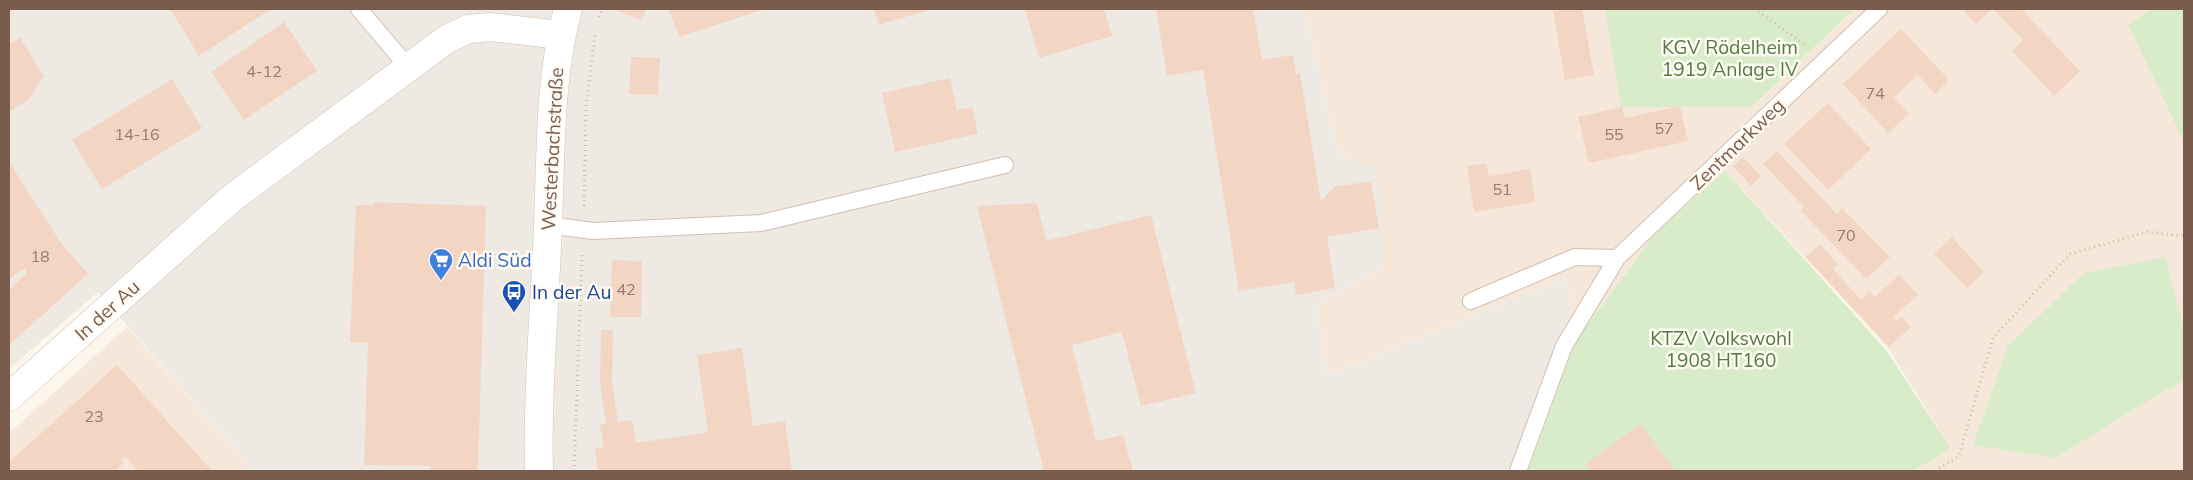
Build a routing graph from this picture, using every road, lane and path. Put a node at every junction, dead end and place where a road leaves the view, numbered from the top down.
1 (359, 9) edge
2 (568, 9) edge
3 (1754, 9) edge
4 (1879, 9) edge
5 (561, 35) junction
6 (1826, 59) junction
7 (408, 67) junction
8 (1005, 166) dead end
9 (548, 225) junction
10 (2184, 236) edge
11 (1617, 258) junction
12 (1471, 301) dead end
13 (9, 397) edge
14 (539, 471) edge
15 (1518, 471) edge
16 (1935, 471) edge

1 - 7 lane
2 - 5 street, Westerbachstraße
3 - 6 path
4 - 6 lane, Zentmarkweg
5 - 7 street, In der Au
5 - 9 street, Westerbachstraße
6 - 11 lane, Zentmarkweg
7 - 13 street, In der Au
8 - 9 lane
9 - 14 street, Westerbachstraße
10 - 16 path
11 - 12 lane
11 - 15 lane, Zentmarkweg

